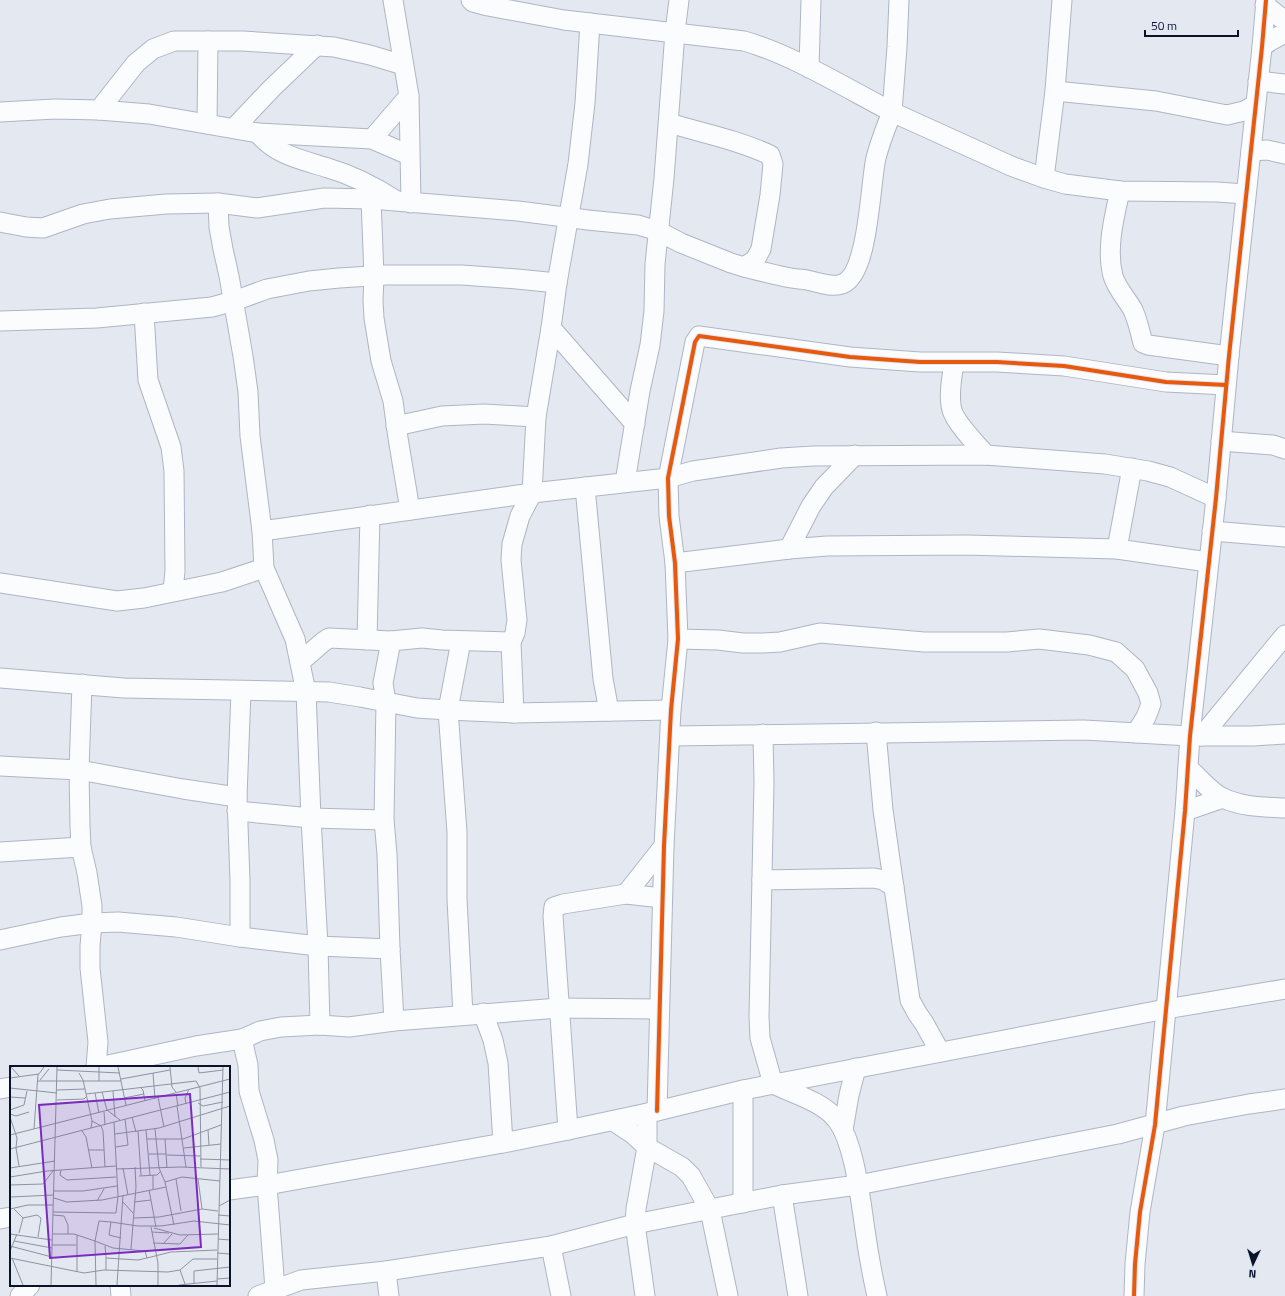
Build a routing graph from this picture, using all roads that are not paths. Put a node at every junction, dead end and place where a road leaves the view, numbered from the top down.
1 (393, 0) edge
2 (471, 0) edge
3 (679, 0) edge
4 (811, 0) edge
5 (899, 0) edge
6 (1062, 0) edge
7 (1265, 3) edge
8 (538, 8) edge
9 (1285, 21) edge
10 (590, 23) junction
11 (675, 32) junction
12 (1285, 33) edge
13 (208, 41) junction
14 (317, 45) junction
15 (1262, 47) junction
16 (403, 65) junction
17 (809, 68) junction
18 (1258, 81) junction
19 (1285, 84) edge
20 (1055, 91) junction
21 (409, 96) junction
22 (1255, 105) junction
23 (99, 110) junction
24 (0, 112) edge
25 (892, 112) junction
26 (1227, 115) junction
27 (668, 123) junction
28 (207, 124) junction
29 (234, 128) junction
30 (258, 133) junction
31 (372, 139) junction
32 (1264, 147) edge
33 (409, 156) junction
34 (1044, 178) junction
35 (1120, 190) junction
36 (1246, 194) junction
37 (371, 199) junction
38 (403, 202) junction
39 (218, 204) junction
40 (568, 217) junction
41 (0, 222) edge
42 (658, 231) junction
43 (691, 247) junction
44 (655, 264) junction
45 (744, 267) junction
46 (374, 276) junction
47 (556, 283) junction
48 (234, 301) junction
49 (144, 313) junction
50 (0, 321) edge
51 (551, 328) junction
52 (1229, 356) junction
53 (954, 362) junction
54 (1226, 385) junction
55 (536, 417) junction
56 (634, 424) junction
57 (396, 426) junction
58 (1222, 441) junction
59 (1285, 449) edge
60 (855, 455) junction
61 (986, 455) junction
62 (1132, 468) junction
63 (668, 478) junction
64 (625, 482) junction
65 (585, 487) junction
66 (532, 492) junction
67 (1216, 498) junction
68 (410, 510) junction
69 (370, 516) junction
70 (262, 531) junction
71 (1212, 531) junction
72 (1285, 538) edge
73 (789, 549) junction
74 (1117, 549) junction
75 (1208, 562) junction
76 (675, 563) junction
77 (264, 568) junction
78 (0, 583) edge
79 (173, 591) junction
80 (1285, 635) edge
81 (367, 640) junction
82 (678, 640) junction
83 (391, 641) junction
84 (461, 641) junction
85 (510, 642) junction
86 (300, 662) junction
87 (0, 678) edge
88 (82, 684) junction
89 (241, 690) junction
90 (306, 692) junction
91 (386, 702) junction
92 (448, 710) junction
93 (671, 710) junction
94 (609, 712) junction
95 (514, 713) junction
96 (876, 732) junction
97 (1136, 733) junction
98 (763, 734) junction
99 (1285, 734) edge
100 (670, 736) junction
101 (1196, 736) junction
102 (0, 766) edge
103 (1188, 768) junction
104 (79, 770) junction
105 (1223, 798) junction
106 (237, 804) junction
107 (1285, 808) edge
108 (1185, 811) junction
109 (311, 818) junction
110 (384, 820) junction
111 (664, 846) junction
112 (81, 848) junction
113 (0, 852) edge
114 (762, 880) junction
115 (894, 887) junction
116 (626, 894) junction
117 (662, 898) junction
118 (92, 923) junction
119 (240, 937) junction
120 (0, 940) edge
121 (318, 946) junction
122 (390, 949) junction
123 (1285, 989) edge
124 (559, 1008) junction
125 (659, 1008) junction
126 (1166, 1009) junction
127 (483, 1013) junction
128 (464, 1015) junction
129 (394, 1021) junction
130 (320, 1026) junction
131 (242, 1039) junction
132 (940, 1052) junction
133 (97, 1066) edge
134 (102, 1066) edge
135 (856, 1068) junction
136 (773, 1084) junction
137 (10, 1087) edge
138 (0, 1089) edge
139 (743, 1090) junction
140 (1285, 1099) edge
141 (652, 1112) junction
142 (613, 1120) junction
143 (1155, 1125) junction
144 (568, 1130) junction
145 (843, 1130) junction
146 (503, 1143) junction
147 (647, 1147) junction
148 (267, 1185) junction
149 (858, 1185) junction
150 (230, 1190) edge
151 (782, 1195) junction
152 (743, 1203) junction
153 (710, 1210) junction
154 (10, 1217) edge
155 (0, 1219) edge
156 (635, 1224) junction
157 (551, 1246) junction
158 (386, 1271) junction
159 (29, 1286) edge
160 (120, 1286) edge
161 (301, 1288) edge
162 (266, 1293) edge
163 (20, 1296) edge
164 (122, 1296) edge
165 (389, 1296) edge
166 (561, 1296) edge
167 (645, 1296) edge
168 (728, 1296) edge
169 (798, 1296) edge
170 (877, 1296) edge
171 (1134, 1296) edge

1 - 16 street
2 - 8 street
3 - 11 street
4 - 17 street
5 - 25 street
6 - 20 street
7 - 9 street
7 - 15 street
8 - 10 street
10 - 11 street
10 - 40 street
11 - 17 street
11 - 27 street
12 - 15 street
13 - 14 street
13 - 23 street
13 - 28 street
14 - 16 street
14 - 29 street
15 - 18 street
16 - 21 street
17 - 25 street
18 - 19 street
18 - 22 street
20 - 26 street
20 - 34 street
21 - 31 street
21 - 33 street
22 - 26 street
22 - 32 street
23 - 24 street
23 - 28 street
25 - 34 street
25 - 45 street
26 - 32 street
27 - 42 street
27 - 45 street
28 - 29 street
29 - 30 street
30 - 31 street
30 - 38 street
31 - 33 street
32 - 36 street
33 - 38 street
34 - 35 street
35 - 36 street
35 - 52 street
36 - 52 street
37 - 38 street
37 - 39 street
37 - 46 street
38 - 40 street
39 - 41 street
39 - 48 street
40 - 42 street
40 - 47 street
42 - 43 street
42 - 44 street
43 - 44 street
43 - 45 street
44 - 56 street
46 - 47 street
46 - 48 street
46 - 57 street
47 - 51 street
48 - 49 street
48 - 70 street
49 - 50 street
49 - 79 street
51 - 55 street
51 - 56 street
52 - 54 street
53 - 54 street
53 - 61 street
53 - 63 street
54 - 58 street
55 - 57 street
55 - 66 street
56 - 64 street
57 - 68 street
58 - 59 street
58 - 67 street
60 - 61 street
60 - 63 street
60 - 73 street
61 - 62 street
62 - 67 street
62 - 74 street
63 - 64 street
63 - 76 street
64 - 65 street
65 - 66 street
65 - 94 street
66 - 68 street
66 - 85 street
67 - 71 street
68 - 69 street
69 - 70 street
69 - 81 street
70 - 77 street
71 - 72 street
71 - 75 street
73 - 74 street
73 - 76 street
74 - 75 street
75 - 101 street
76 - 82 street
77 - 79 street
77 - 86 street
78 - 79 street
80 - 101 street
81 - 83 street
81 - 86 street
82 - 93 street
82 - 97 street
83 - 84 street
83 - 91 street
84 - 85 street
84 - 92 street
85 - 95 street
86 - 90 street
87 - 88 street
88 - 89 street
88 - 104 street
89 - 90 street
89 - 106 street
90 - 91 street
90 - 109 street
91 - 92 street
91 - 110 street
92 - 95 street
92 - 128 street
93 - 94 street
93 - 100 street
94 - 95 street
96 - 97 street
96 - 98 street
96 - 115 street
97 - 101 street
98 - 100 street
98 - 114 street
99 - 101 street
100 - 111 street
101 - 103 street
102 - 104 street
103 - 105 street
103 - 108 street
104 - 106 street
104 - 112 street
105 - 107 street
105 - 108 street
106 - 109 street
106 - 119 street
108 - 126 street
109 - 110 street
109 - 121 street
110 - 122 street
111 - 116 street
111 - 117 street
112 - 113 street
112 - 118 street
114 - 115 street
114 - 136 street
115 - 132 street
116 - 117 street
116 - 124 street
117 - 125 street
118 - 119 street
118 - 120 street
118 - 133 street
119 - 121 street
121 - 122 street
121 - 130 street
122 - 129 street
123 - 126 street
124 - 125 street
124 - 127 street
124 - 144 street
125 - 141 street
126 - 132 street
126 - 143 street
127 - 128 street
127 - 146 street
128 - 129 street
129 - 130 street
130 - 131 street
131 - 134 street
131 - 148 street
132 - 135 street
135 - 136 street
135 - 145 street
136 - 139 street
136 - 145 street
137 - 138 street
139 - 141 street
139 - 152 street
140 - 143 street
141 - 142 street
141 - 147 street
142 - 144 street
142 - 147 street
143 - 149 street
143 - 171 street
144 - 146 street
145 - 149 street
146 - 148 street
147 - 153 street
147 - 156 street
148 - 150 street
148 - 162 street
149 - 151 street
149 - 170 street
151 - 152 street
151 - 169 street
152 - 153 street
153 - 156 street
153 - 168 street
154 - 155 street
156 - 157 street
156 - 167 street
157 - 158 street
157 - 166 street
158 - 161 street
158 - 165 street
159 - 163 street
160 - 164 street
161 - 162 street

